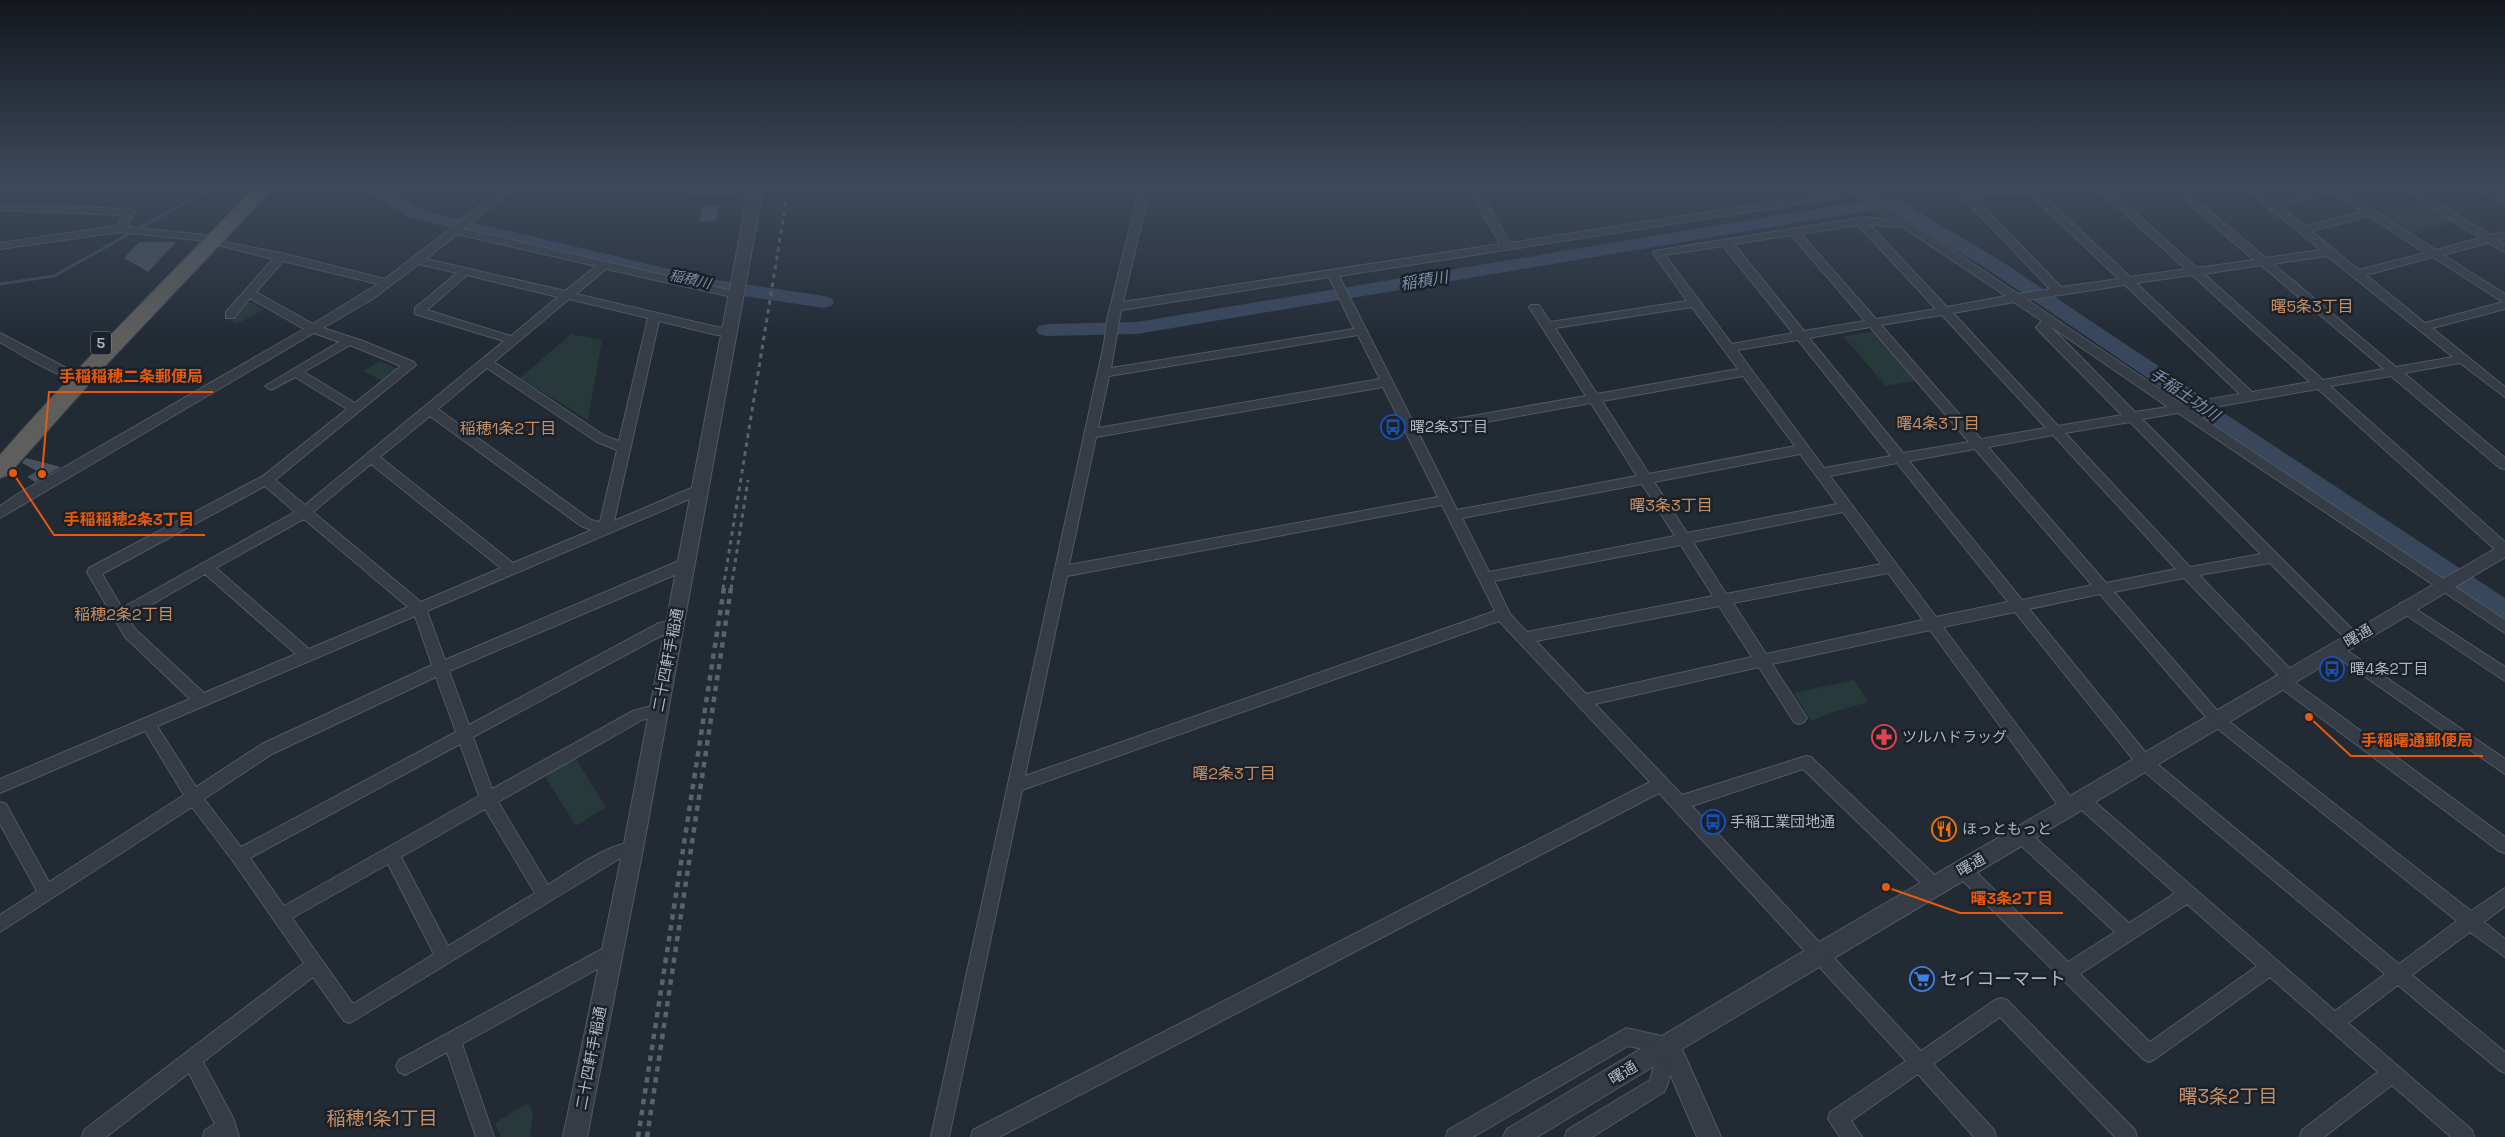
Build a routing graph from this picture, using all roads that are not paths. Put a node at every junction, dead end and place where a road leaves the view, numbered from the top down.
1 (71, 236) edge
2 (185, 236) edge
3 (213, 236) edge
4 (213, 236) edge
5 (449, 236) edge
6 (482, 236) edge
7 (747, 236) edge
8 (1133, 236) edge
9 (1501, 236) edge
10 (1577, 236) edge
11 (1766, 236) edge
12 (1798, 236) edge
13 (1875, 236) edge
14 (1925, 236) edge
15 (2005, 236) edge
16 (2079, 236) edge
17 (2155, 236) edge
18 (2233, 236) edge
19 (2310, 236) edge
20 (2406, 236) edge
21 (2484, 236) edge
22 (2501, 236) edge
23 (210, 239) junction
24 (2489, 239) junction
25 (1726, 242) junction
26 (0, 246) edge
27 (1507, 247) junction
28 (2505, 249) edge
29 (2330, 252) junction
30 (2434, 254) junction
31 (282, 256) junction
32 (418, 260) junction
33 (2264, 262) junction
34 (604, 265) junction
35 (465, 271) junction
36 (2195, 272) junction
37 (2357, 274) junction
38 (1336, 280) junction
39 (2127, 282) junction
40 (387, 283) junction
41 (738, 287) junction
42 (2058, 291) junction
43 (249, 293) junction
44 (567, 295) junction
45 (2021, 298) junction
46 (2505, 299) edge
47 (1696, 303) junction
48 (2505, 305) edge
49 (1116, 307) junction
50 (1535, 307) dead end
51 (1946, 312) junction
52 (230, 314) dead end
53 (654, 316) junction
54 (1113, 320) joint
55 (2049, 320) junction
56 (1874, 324) junction
57 (1547, 326) junction
58 (2423, 327) junction
59 (314, 329) junction
60 (729, 331) junction
61 (1362, 331) junction
62 (1801, 336) junction
63 (0, 337) edge
64 (512, 340) junction
65 (349, 341) junction
66 (1729, 348) junction
67 (2463, 360) junction
68 (486, 362) junction
69 (295, 372) junction
70 (1746, 372) junction
71 (2394, 372) junction
72 (1104, 373) junction
73 (77, 375) junction
74 (1387, 382) junction
75 (2500, 383) edge
76 (2320, 384) junction
77 (271, 386) dead end
78 (2505, 393) edge
79 (2248, 395) junction
80 (1594, 399) junction
81 (2183, 407) junction
82 (356, 409) junction
83 (429, 409) junction
84 (2134, 418) junction
85 (1411, 431) junction
86 (2059, 431) junction
87 (1090, 434) junction
88 (1979, 445) junction
89 (623, 448) junction
90 (1804, 449) junction
91 (0, 450) edge
92 (371, 457) junction
93 (1900, 458) junction
94 (2505, 465) edge
95 (0, 470) edge
96 (1822, 473) junction
97 (266, 480) junction
98 (1646, 480) junction
99 (701, 489) junction
100 (1446, 500) junction
101 (1847, 507) junction
102 (0, 513) edge
103 (304, 513) junction
104 (1454, 515) junction
105 (605, 529) junction
106 (1684, 539) junction
107 (2504, 549) edge
108 (2272, 557) junction
109 (686, 564) junction
110 (206, 567) junction
111 (1891, 567) junction
112 (511, 569) junction
113 (1061, 572) junction
114 (2187, 572) junction
115 (1485, 578) junction
116 (2445, 583) junction
117 (2105, 589) junction
118 (1723, 600) junction
119 (2020, 607) junction
120 (2405, 607) junction
121 (419, 608) junction
122 (1503, 614) junction
123 (119, 616) junction
124 (676, 624) junction
125 (1934, 624) junction
126 (2505, 627) edge
127 (1524, 638) junction
128 (2354, 638) junction
129 (2336, 649) junction
130 (307, 656) junction
131 (1762, 661) junction
132 (441, 668) junction
133 (2505, 675) edge
134 (2286, 679) junction
135 (202, 701) junction
136 (1583, 701) junction
137 (659, 710) junction
138 (1799, 718) dead end
139 (2217, 720) junction
140 (148, 724) junction
141 (465, 734) junction
142 (2144, 763) junction
143 (2505, 768) edge
144 (1661, 784) junction
145 (0, 786) edge
146 (1015, 786) junction
147 (193, 796) junction
148 (488, 799) junction
149 (1679, 803) junction
150 (2075, 803) junction
151 (0, 809) edge
152 (2021, 835) junction
153 (2505, 846) edge
154 (634, 849) junction
155 (391, 854) junction
156 (240, 856) junction
157 (1963, 870) junction
158 (1935, 886) junction
159 (46, 892) junction
160 (2188, 894) junction
161 (545, 895) junction
162 (2505, 896) edge
163 (281, 916) junction
164 (2469, 921) junction
165 (0, 924) edge
166 (2128, 933) junction
167 (2505, 950) edge
168 (613, 951) junction
169 (1820, 954) junction
170 (445, 957) junction
171 (315, 965) junction
172 (2271, 966) junction
173 (2068, 972) junction
174 (2398, 974) junction
175 (2334, 1022) junction
176 (452, 1040) junction
177 (1669, 1045) junction
178 (192, 1061) junction
179 (1919, 1062) junction
180 (2505, 1064) edge
181 (404, 1066) dead end
182 (2392, 1073) junction
183 (223, 1134) edge
184 (91, 1137) edge
185 (485, 1137) edge
186 (575, 1137) edge
187 (940, 1137) edge
188 (980, 1137) edge
189 (1455, 1137) edge
190 (1515, 1137) edge
191 (1574, 1137) edge
192 (1708, 1137) edge
193 (1853, 1137) edge
194 (1986, 1137) edge
195 (2128, 1137) edge
196 (2309, 1137) edge
197 (2465, 1137) edge

1 - 26 street
2 - 23 street
3 - 23 highway, 5
4 - 23 highway, 5
5 - 32 street
6 - 34 street
7 - 41 street, 二十四軒手稲通
8 - 49 street
9 - 27 street
10 - 27 street
11 - 25 street
12 - 56 street
13 - 51 street
14 - 45 street
15 - 42 street
16 - 39 street
17 - 36 street
18 - 33 street
19 - 29 street
20 - 30 street
21 - 24 street
22 - 24 street
23 - 31 street
23 - 73 highway, 5
24 - 28 street
24 - 30 street
25 - 47 street
25 - 62 street
27 - 38 street
29 - 33 street
29 - 37 street
30 - 37 street
30 - 46 street
31 - 40 street
31 - 43 street
32 - 35 street
32 - 40 street
33 - 36 street
33 - 71 street
34 - 41 street
34 - 44 street
35 - 44 street
35 - 64 street
36 - 39 street
36 - 76 street
37 - 58 street
38 - 49 street
38 - 61 street
39 - 42 street
39 - 79 street
40 - 59 street
41 - 60 street, 二十四軒手稲通
42 - 45 street
43 - 52 street
43 - 59 street
44 - 53 street
44 - 64 street
45 - 51 street
45 - 55 street
47 - 57 street
47 - 66 street
48 - 58 street
49 - 54 street
50 - 57 street
51 - 56 street
51 - 86 street
53 - 60 street
53 - 89 street
54 - 72 street
55 - 81 street
55 - 84 street
56 - 62 street
56 - 88 street
57 - 80 street
58 - 67 street
59 - 65 street
59 - 102 street
60 - 99 street, 二十四軒手稲通
61 - 72 street
61 - 74 street
62 - 66 street
62 - 93 street
63 - 73 street
64 - 68 street
65 - 69 street
65 - 82 street
66 - 70 street
67 - 71 street
67 - 75 street
68 - 83 street
68 - 89 street
69 - 77 street
69 - 82 street
70 - 80 street
70 - 90 street
71 - 76 street
71 - 94 street
72 - 87 street
73 - 91 highway, 5
73 - 95 highway, 5
74 - 85 street
74 - 87 street
75 - 78 street
76 - 79 street
76 - 107 street
79 - 81 street
80 - 85 street
80 - 98 street
81 - 84 street
81 - 116 street
82 - 97 street
83 - 92 street
83 - 105 street
84 - 86 street
84 - 108 street
85 - 100 street
86 - 88 street
86 - 114 street
87 - 113 street
88 - 93 street
88 - 117 street
89 - 105 street
90 - 96 street
90 - 98 street
92 - 103 street
92 - 112 street
93 - 96 street
93 - 119 street
96 - 101 street
97 - 103 street
97 - 123 street
98 - 104 street
98 - 106 street
99 - 105 street
99 - 109 street, 二十四軒手稲通
100 - 104 street
100 - 113 street
101 - 106 street
101 - 111 street
103 - 110 street
103 - 121 street
104 - 115 street
105 - 112 street
106 - 115 street
106 - 118 street
107 - 116 street, 曙通
108 - 114 street
108 - 128 street
109 - 124 street, 二十四軒手稲通
109 - 132 street
110 - 123 street
110 - 130 street
111 - 118 street
111 - 125 street
112 - 121 street
113 - 146 street
114 - 117 street
114 - 134 street
115 - 122 street
116 - 120 street, 曙通
116 - 126 street
117 - 119 street
117 - 139 street
118 - 127 street
118 - 131 street
119 - 125 street
119 - 142 street
120 - 128 street, 曙通
120 - 133 street
121 - 130 street
121 - 132 street
122 - 127 street
122 - 146 street
123 - 135 street
124 - 137 street, 二十四軒手稲通
124 - 141 street
125 - 131 street
125 - 150 street
127 - 136 street
128 - 129 street, 曙通
129 - 134 street, 曙通
129 - 143 street
130 - 135 street
131 - 136 street
131 - 138 street
132 - 141 street
132 - 147 street
134 - 139 street, 曙通
134 - 153 street
135 - 140 street
136 - 144 street
137 - 148 street
137 - 154 street, 二十四軒手稲通
139 - 142 street, 曙通
139 - 164 street
140 - 145 street
140 - 147 street
141 - 148 street
141 - 156 street
142 - 150 street, 曙通
142 - 174 street
144 - 149 street
144 - 188 street
146 - 187 street
147 - 156 street
147 - 159 street
148 - 155 street
148 - 161 street
149 - 158 street
149 - 169 street
150 - 152 street, 曙通
150 - 160 street
151 - 159 street
152 - 157 street, 曙通
152 - 166 street
154 - 161 street
154 - 168 street, 二十四軒手稲通
155 - 163 street
155 - 170 street
156 - 163 street
157 - 158 street, 曙通
157 - 173 street
158 - 169 street, 曙通
159 - 165 street
160 - 166 street
160 - 172 street
161 - 170 street
162 - 164 street
163 - 171 street
164 - 167 street
164 - 174 street
166 - 173 street
168 - 176 street
168 - 186 street, 二十四軒手稲通
169 - 177 street, 曙通
169 - 179 street
170 - 171 street
171 - 178 street
172 - 173 street
172 - 175 street
174 - 175 street
174 - 180 street
175 - 182 street
176 - 181 street
176 - 185 street
177 - 189 street
177 - 190 street, 曙通
177 - 191 street
177 - 192 street
178 - 183 street
178 - 184 street
179 - 193 street
179 - 194 street
179 - 195 street
182 - 196 street
182 - 197 street

